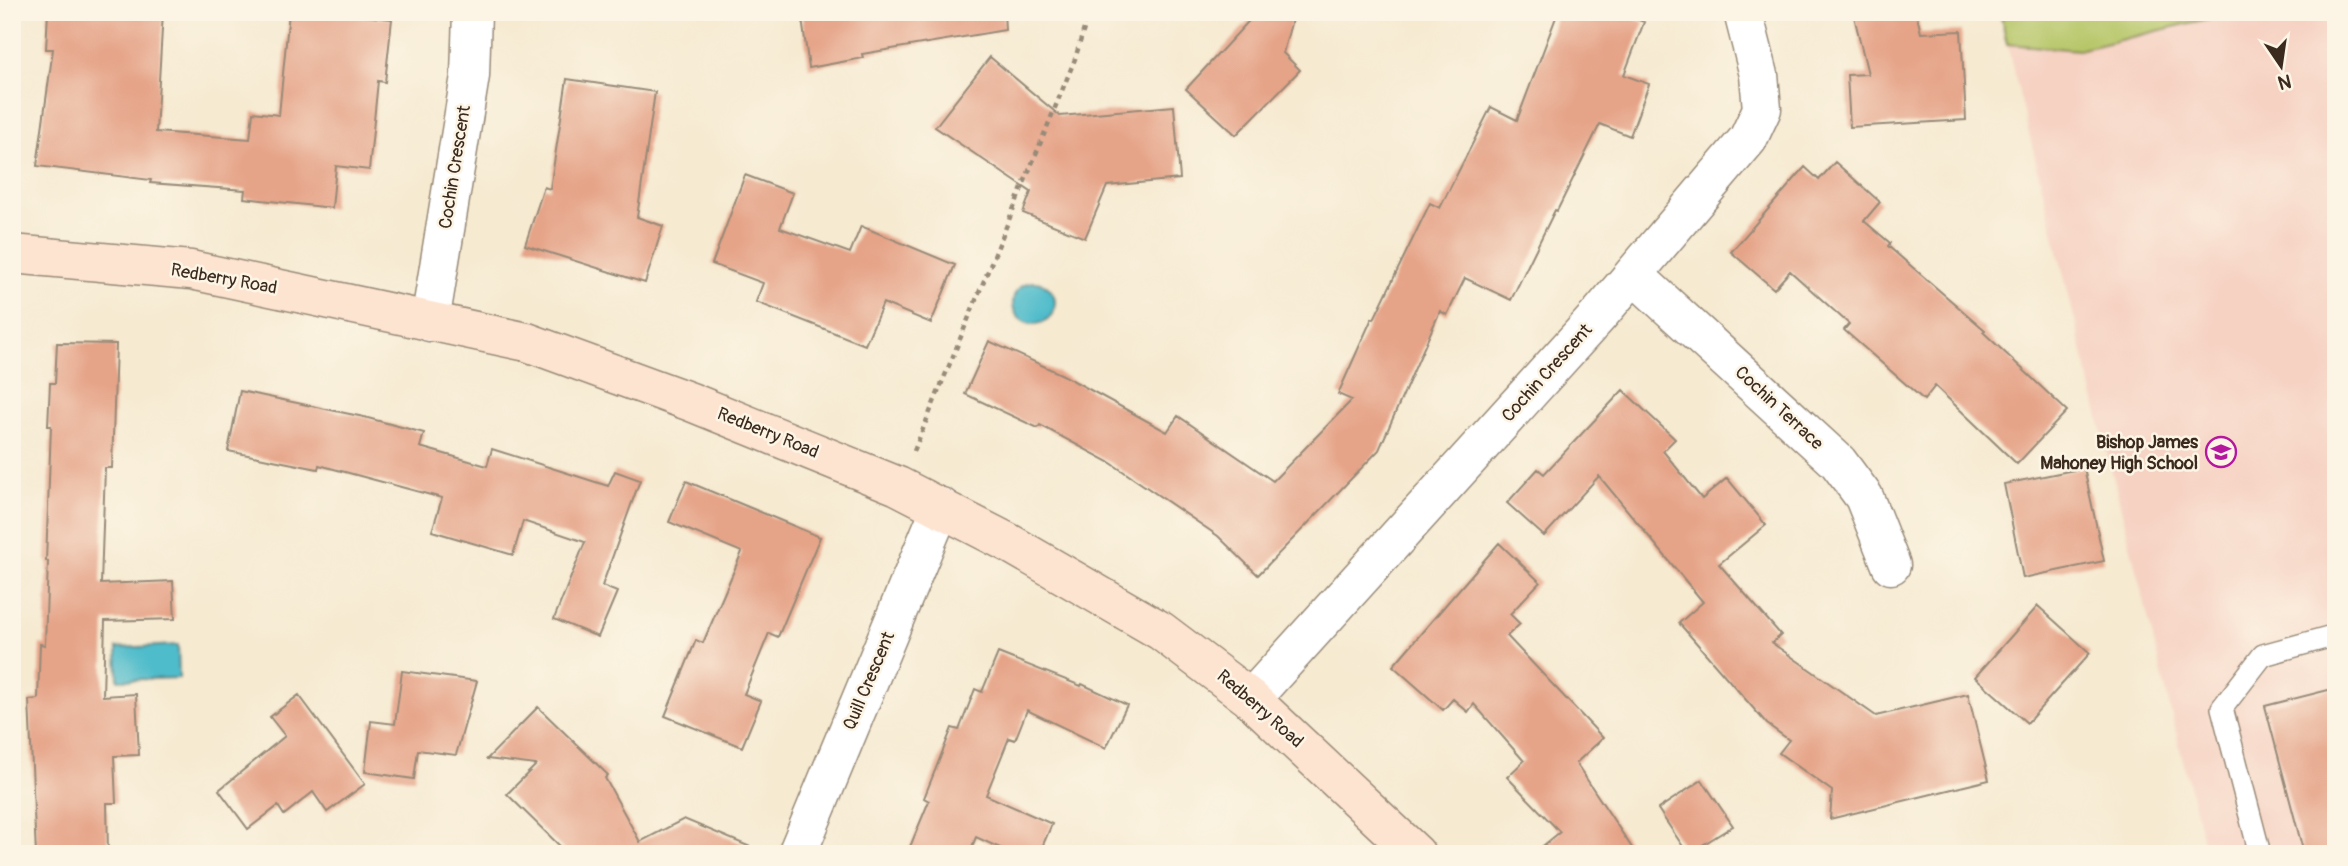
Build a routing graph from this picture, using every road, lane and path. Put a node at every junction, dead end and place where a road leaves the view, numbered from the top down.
1 (472, 12) edge
2 (1089, 12) edge
3 (1743, 12) edge
4 (12, 254) edge
5 (1634, 275) junction
6 (430, 322) junction
7 (919, 441) dead end
8 (941, 507) junction
9 (1891, 565) dead end
10 (2336, 635) edge
11 (1251, 699) junction
12 (797, 854) edge
13 (1416, 854) edge
14 (2260, 854) edge

1 - 6 street, Cochin Crescent
2 - 7 path
3 - 5 street, Cochin Crescent
4 - 6 street, Redberry Road
5 - 9 street, Cochin Terrace
5 - 11 street, Cochin Crescent
6 - 8 street, Redberry Road
8 - 11 street, Redberry Road
8 - 12 street, Quill Crescent
10 - 14 lane
11 - 13 street, Redberry Road

